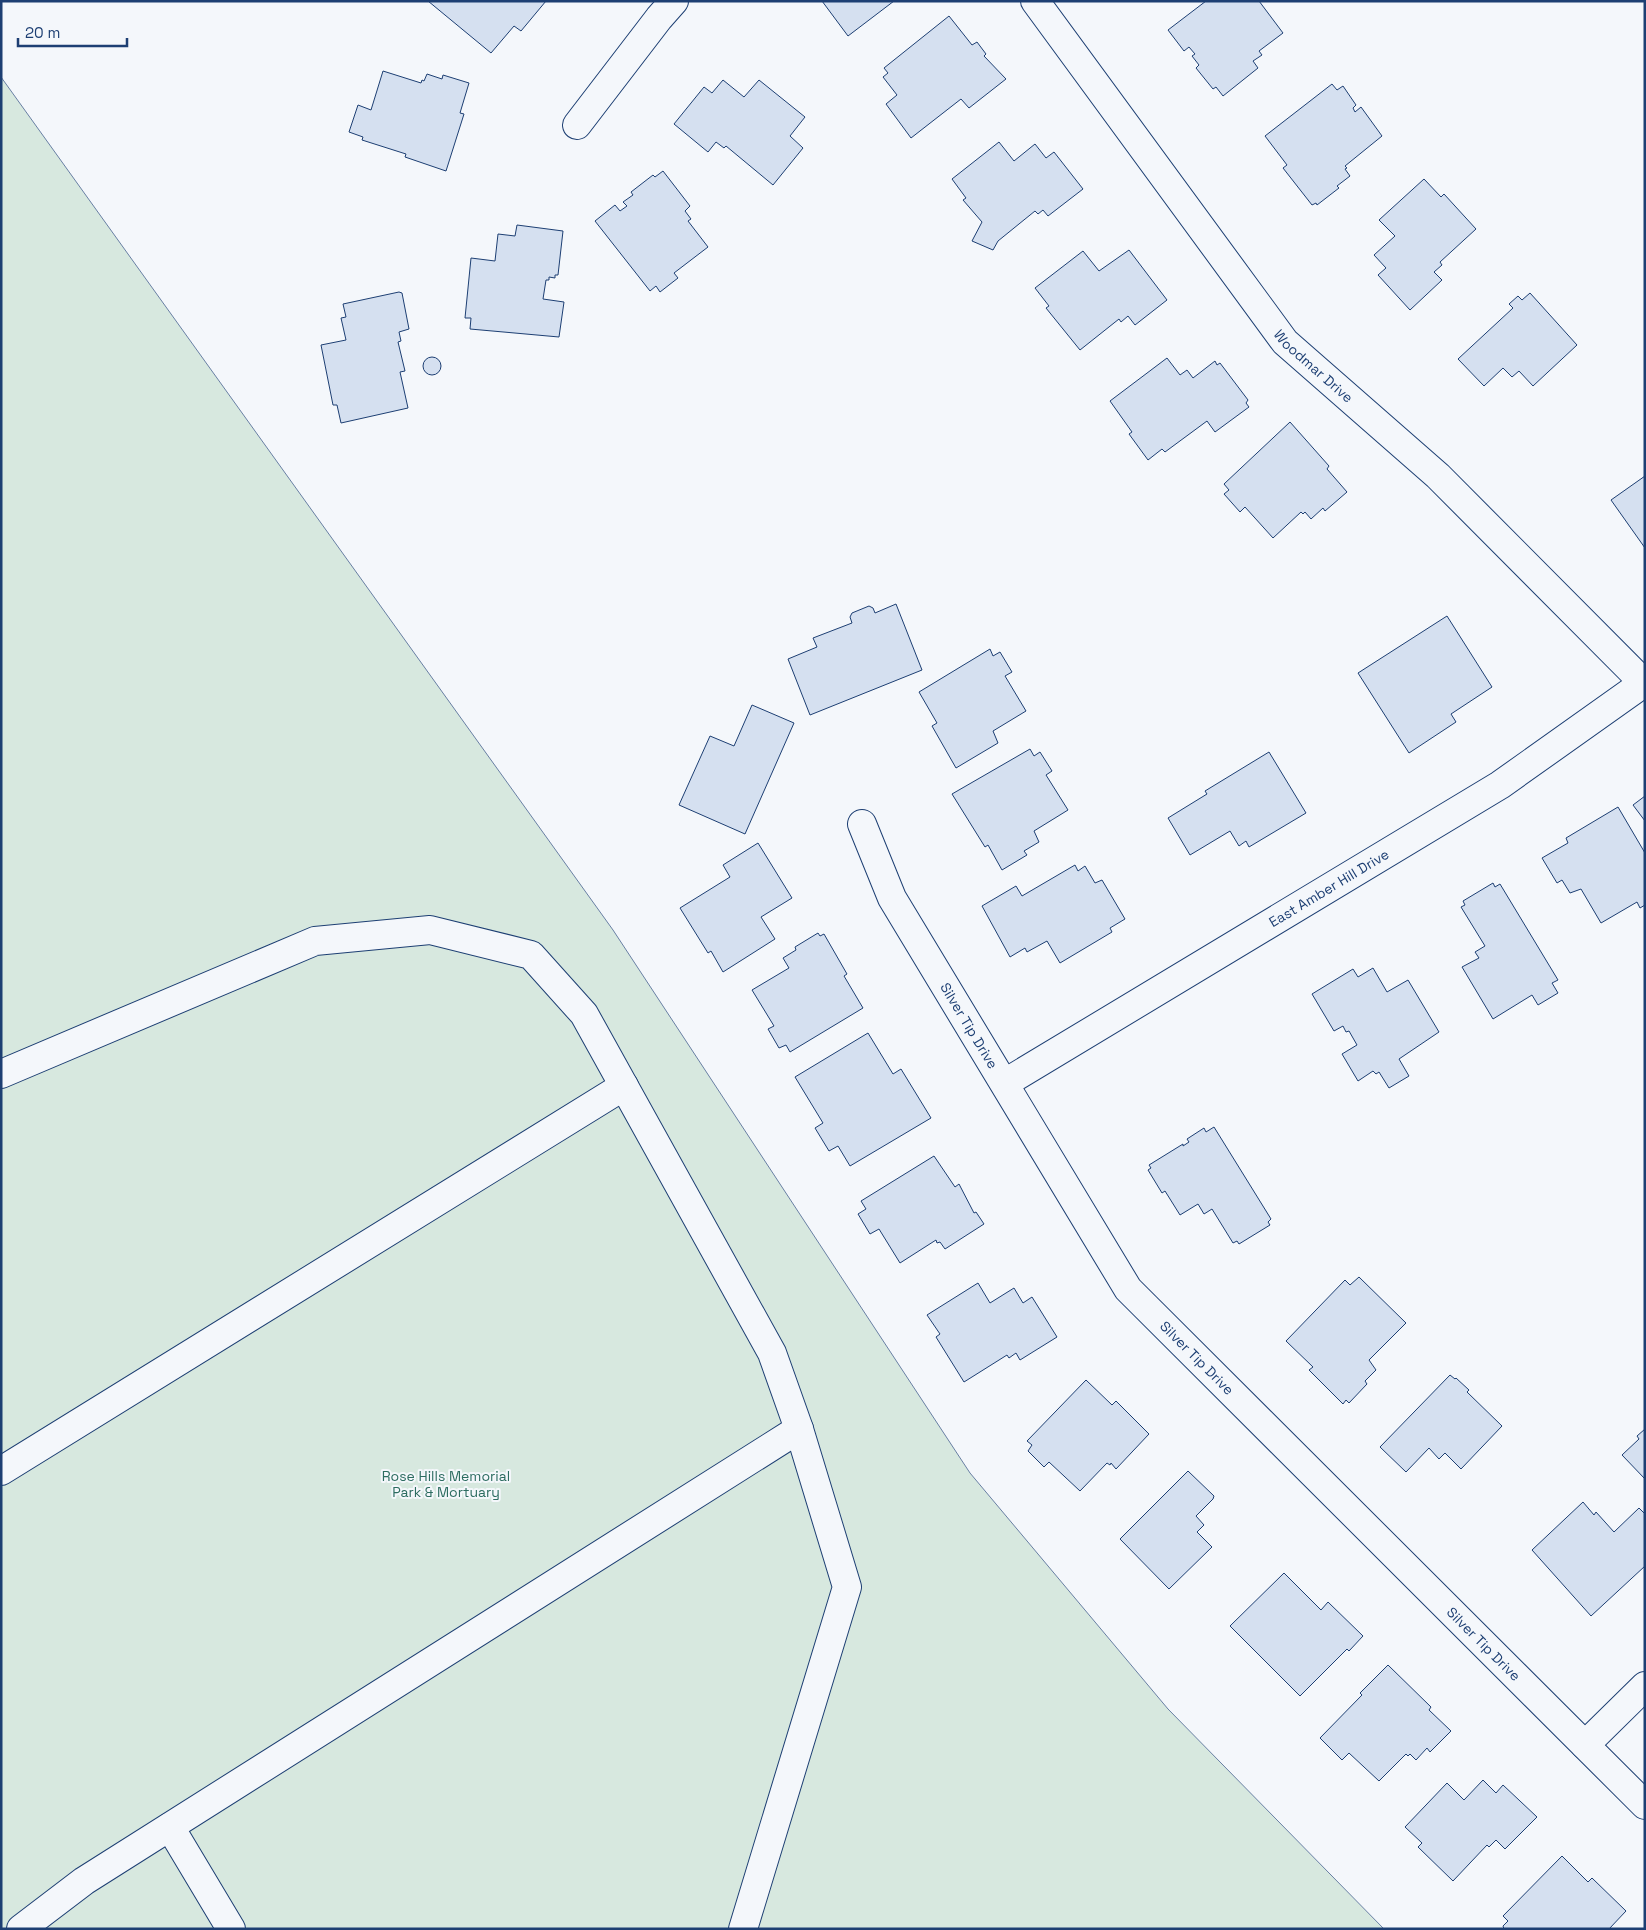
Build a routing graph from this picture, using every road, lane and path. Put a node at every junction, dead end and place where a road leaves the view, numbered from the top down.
1 (674, 1) edge
2 (1036, 1) edge
3 (577, 125) dead end
4 (1645, 683) edge
5 (862, 824) dead end
6 (1, 1074) edge
7 (1005, 1083) junction
8 (624, 1086) junction
9 (799, 1429) junction
10 (1, 1471) edge
11 (1645, 1686) edge
12 (1585, 1745) junction
13 (1645, 1805) edge
14 (170, 1827) junction
15 (22, 1929) edge
16 (231, 1929) edge
17 (743, 1929) edge

1 - 3 street
2 - 4 street, Woodmar Drive
4 - 7 street, East Amber Hill Drive
5 - 7 street, Silver Tip Drive
6 - 8 street
7 - 12 street, Silver Tip Drive
8 - 9 street
8 - 10 street
9 - 14 street
9 - 17 street
11 - 12 street
12 - 13 street, Silver Tip Drive
14 - 15 street
14 - 16 street

